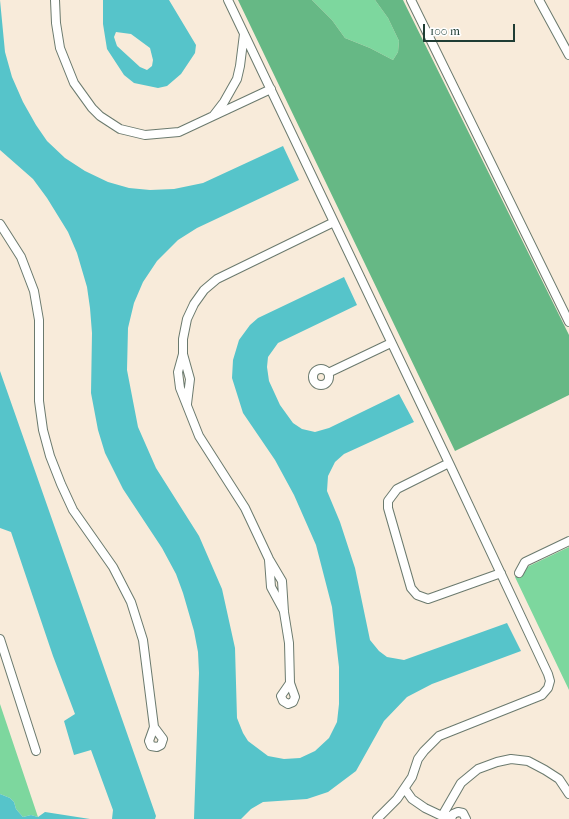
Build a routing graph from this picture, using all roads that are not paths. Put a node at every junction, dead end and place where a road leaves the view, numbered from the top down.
1 (55, 0) edge
2 (228, 0) edge
3 (411, 0) edge
4 (540, 0) edge
5 (244, 33) junction
6 (569, 55) edge
7 (271, 89) junction
8 (213, 116) junction
9 (334, 222) junction
10 (0, 224) edge
11 (569, 322) edge
12 (391, 343) junction
13 (183, 354) junction
14 (328, 373) dead end
15 (187, 404) junction
16 (449, 463) junction
17 (569, 541) edge
18 (269, 559) junction
19 (501, 573) junction
20 (519, 573) dead end
21 (284, 612) junction
22 (0, 639) edge
23 (290, 683) dead end
24 (154, 727) dead end
25 (36, 751) dead end
26 (405, 789) junction
27 (569, 794) edge
28 (442, 816) junction
29 (451, 818) edge
30 (377, 819) edge
31 (466, 819) edge

1 - 8 street
2 - 5 street
3 - 11 street
4 - 6 street
5 - 7 street
5 - 8 street
7 - 8 street
7 - 9 street
9 - 12 street
9 - 13 street
10 - 24 street
12 - 14 street
12 - 16 street
13 - 15 street
13 - 15 street
15 - 18 street
16 - 19 street
16 - 19 street
17 - 20 street
18 - 21 street
18 - 21 street
19 - 26 street
21 - 23 street
22 - 25 street
26 - 28 street
26 - 30 street
27 - 28 street
28 - 29 street
29 - 31 street

